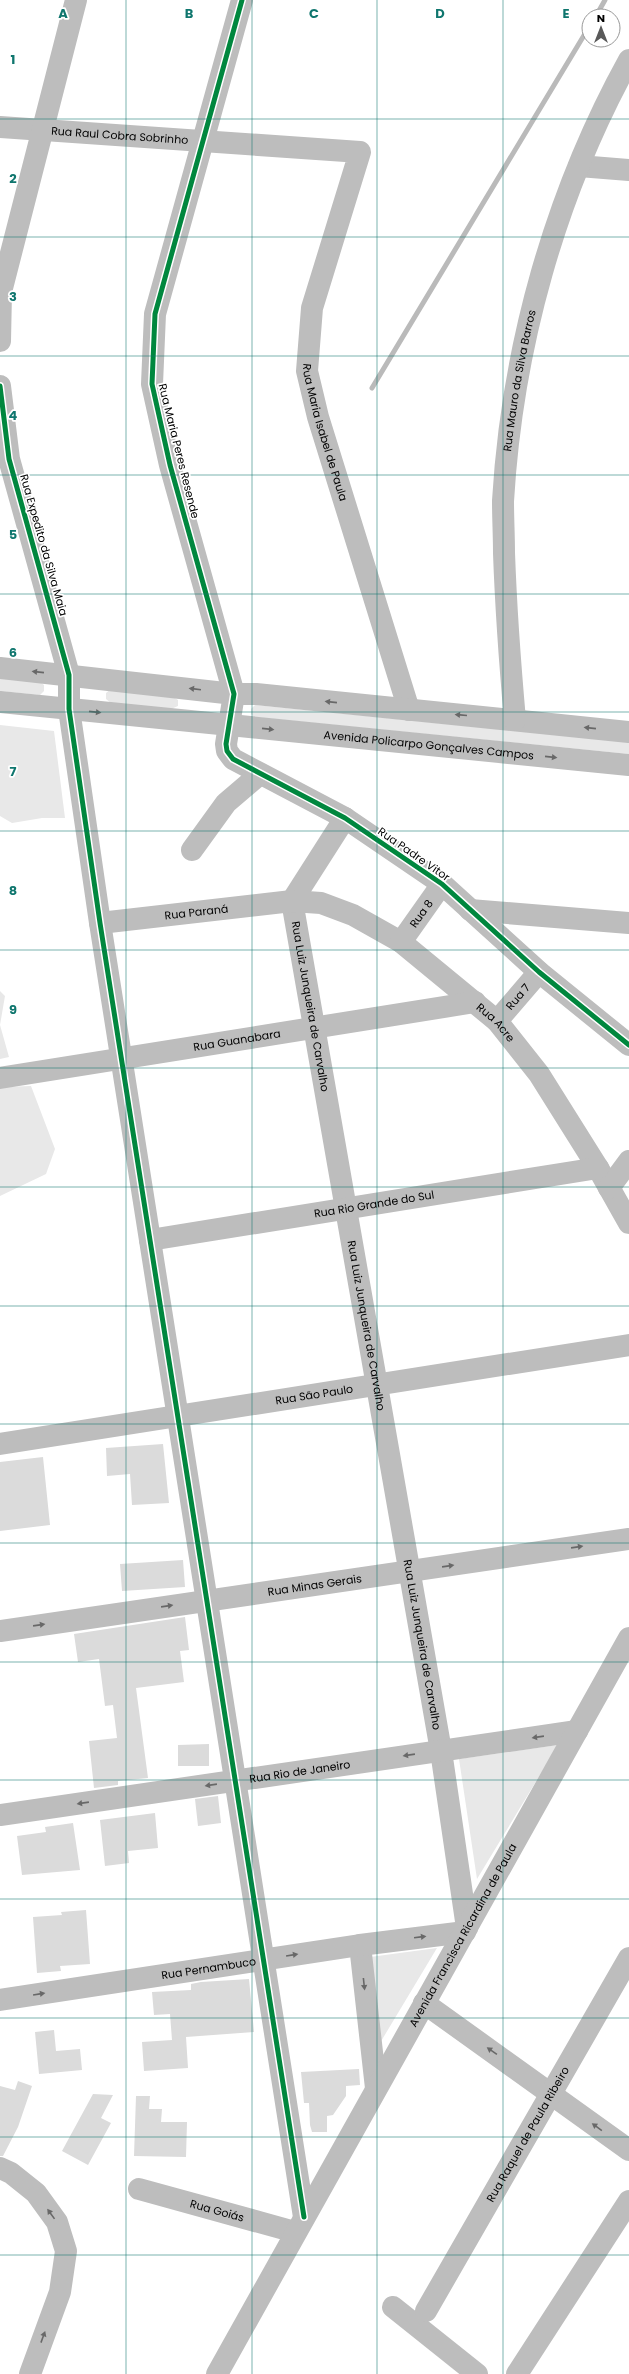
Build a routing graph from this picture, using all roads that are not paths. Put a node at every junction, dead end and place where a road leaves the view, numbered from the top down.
1 (76, 0) edge
2 (242, 0) edge
3 (629, 60) edge
4 (0, 127) edge
5 (42, 130) junction
6 (203, 141) junction
7 (360, 152) joint
8 (579, 166) junction
9 (629, 170) edge
10 (0, 341) edge
11 (0, 386) edge
12 (0, 668) edge
13 (69, 675) junction
14 (234, 694) junction
15 (0, 702) edge
16 (69, 709) junction
17 (409, 710) junction
18 (515, 720) junction
19 (229, 726) junction
20 (629, 732) edge
21 (629, 765) edge
22 (260, 774) junction
23 (345, 818) junction
24 (192, 850) dead end
25 (442, 884) junction
26 (292, 901) junction
27 (470, 910) junction
28 (100, 923) junction
29 (629, 923) edge
30 (401, 942) junction
31 (539, 972) junction
32 (475, 1002) junction
33 (497, 1021) junction
34 (315, 1027) junction
35 (629, 1045) edge
36 (121, 1057) junction
37 (0, 1078) edge
38 (629, 1160) edge
39 (598, 1168) junction
40 (609, 1188) junction
41 (346, 1208) junction
42 (629, 1224) edge
43 (150, 1240) junction
44 (629, 1345) edge
45 (377, 1385) junction
46 (178, 1416) junction
47 (0, 1444) edge
48 (629, 1539) edge
49 (410, 1571) junction
50 (207, 1600) junction
51 (0, 1630) edge
52 (629, 1638) edge
53 (577, 1731) junction
54 (441, 1751) junction
55 (235, 1781) junction
56 (0, 1816) edge
57 (466, 1930) junction
58 (360, 1945) junction
59 (629, 1958) edge
60 (263, 1960) junction
61 (0, 2000) edge
62 (424, 2003) junction
63 (376, 2088) junction
64 (552, 2094) junction
65 (629, 2150) edge
66 (0, 2168) edge
67 (139, 2189) dead end
68 (629, 2201) edge
69 (300, 2224) junction
70 (394, 2307) dead end
71 (426, 2311) dead end
72 (30, 2374) edge
73 (217, 2374) edge
74 (477, 2374) edge
75 (517, 2374) edge

1 - 5 street
2 - 6 street, Rua Maria Peres Resende
3 - 8 street, Rua Mauro da Silva Barros
4 - 5 street, Rua Raul Cobra Sobrinho
5 - 6 street, Rua Raul Cobra Sobrinho
5 - 10 street
6 - 7 street, Rua Raul Cobra Sobrinho
6 - 14 street, Rua Maria Peres Resende
7 - 17 street, Rua Maria Isabel de Paula
8 - 9 street
8 - 18 street, Rua Mauro da Silva Barros
11 - 13 street, Rua Expedito da Silva Maia
13 -> 12 street
14 -> 13 street
13 - 16 street, Rua Expedito da Silva Maia
17 -> 14 street
14 - 19 street, Rua Padre Vitor
15 - 16 street, Avenida Policarpo Gonçalves Campos
16 -> 19 street, Avenida Policarpo Gonçalves Campos
16 - 28 street, Rua Expedito da Silva Maia
18 -> 17 street
20 -> 18 street
19 -> 21 street, Avenida Policarpo Gonçalves Campos
19 - 22 street, Rua Padre Vitor
22 - 23 street, Rua Padre Vitor
22 - 24 street
23 - 25 street, Rua Padre Vitor
23 - 26 street
25 - 27 street, Rua Padre Vitor
25 - 30 street, Rua 8
26 - 28 street, Rua Paraná
26 - 30 street, Rua Acre
26 - 34 street, Rua Luiz Junqueira de Carvalho
27 - 29 street
27 - 31 street, Rua Padre Vitor
28 - 36 street, Rua Expedito da Silva Maia
30 - 32 street, Rua Acre
31 - 33 street, Rua 7
31 - 35 street, Rua Padre Vitor
32 - 33 street, Rua Acre
32 - 34 street, Rua Guanabara
33 - 39 street, Rua Acre
34 - 36 street, Rua Guanabara
34 - 41 street, Rua Luiz Junqueira de Carvalho
36 - 37 street, Rua Guanabara
36 - 43 street, Rua Expedito da Silva Maia
38 - 40 street
39 - 40 street, Rua Acre
39 - 41 street, Rua Rio Grande do Sul
40 - 42 street, Rua Acre
41 - 43 street, Rua Rio Grande do Sul
41 - 45 street, Rua Luiz Junqueira de Carvalho
43 - 46 street, Rua Expedito da Silva Maia
44 - 45 street, Rua São Paulo
45 - 46 street, Rua São Paulo
45 - 49 street, Rua Luiz Junqueira de Carvalho
46 - 47 street, Rua São Paulo
46 - 50 street, Rua Expedito da Silva Maia
49 -> 48 street, Rua Minas Gerais
49 - 50 street, Rua Minas Gerais
49 - 54 street, Rua Luiz Junqueira de Carvalho
51 -> 50 street, Rua Minas Gerais
50 - 55 street, Rua Expedito da Silva Maia
52 - 53 street, Avenida Francisca Ricardina de Paula
53 -> 54 street, Rua Rio de Janeiro
53 - 57 street, Avenida Francisca Ricardina de Paula
54 -> 55 street, Rua Rio de Janeiro
54 - 57 street, Rua Luiz Junqueira de Carvalho
55 -> 56 street, Rua Rio de Janeiro
55 - 60 street, Rua Expedito da Silva Maia
58 -> 57 street, Rua Pernambuco
57 - 62 street, Avenida Francisca Ricardina de Paula
60 -> 58 street, Rua Pernambuco
58 -> 63 street
59 - 64 street, Rua Raquel de Paula Ribeiro
61 -> 60 street, Rua Pernambuco
60 - 69 street, Rua Expedito da Silva Maia
62 - 63 street, Avenida Francisca Ricardina de Paula
64 -> 62 street
63 - 69 street, Avenida Francisca Ricardina de Paula
65 -> 64 street
64 - 71 street, Rua Raquel de Paula Ribeiro
72 -> 66 street
67 - 69 street, Rua Goiás
68 - 75 street
69 - 73 street, Avenida Francisca Ricardina de Paula
70 - 74 street

